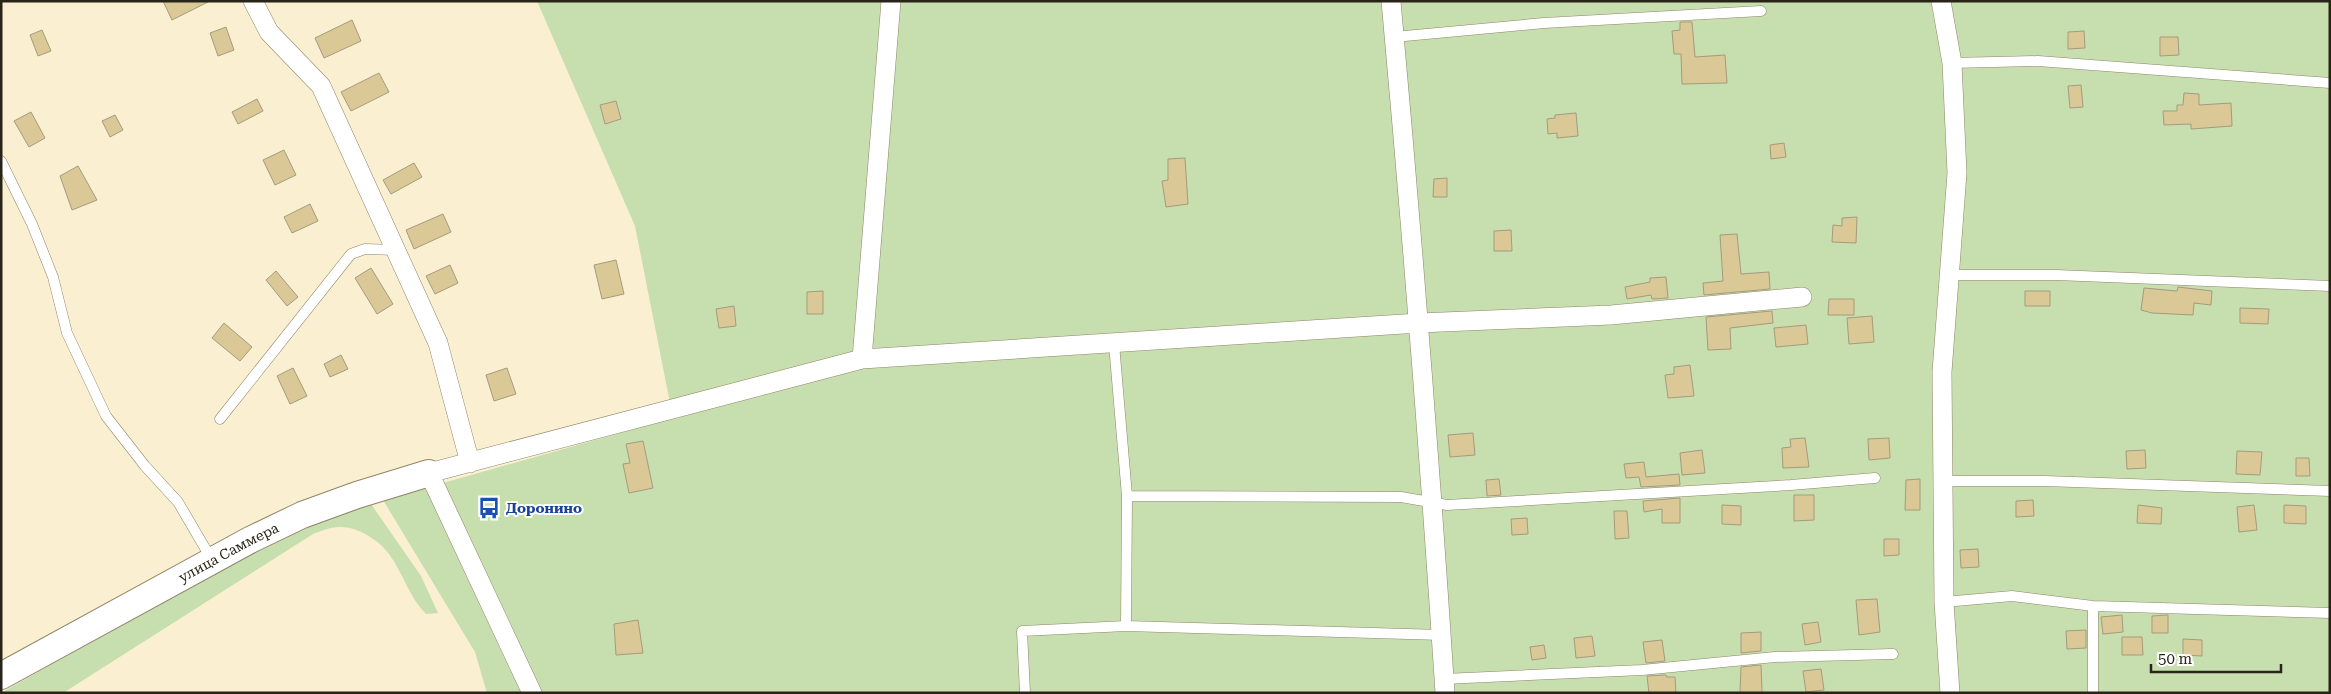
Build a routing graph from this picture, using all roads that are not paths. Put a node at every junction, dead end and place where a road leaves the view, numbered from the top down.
1 (253, 1) edge
2 (891, 1) edge
3 (1391, 1) edge
4 (1941, 1) edge
5 (1761, 11) dead end
6 (1394, 37) junction
7 (1952, 63) junction
8 (2330, 82) edge
9 (1, 161) edge
10 (396, 250) junction
11 (1950, 275) junction
12 (2330, 286) edge
13 (1802, 297) dead end
14 (1419, 324) junction
15 (1114, 344) junction
16 (862, 359) junction
17 (220, 419) dead end
18 (470, 462) junction
19 (429, 473) junction
20 (1875, 478) dead end
21 (1943, 481) junction
22 (2330, 491) edge
23 (1127, 496) junction
24 (1433, 503) junction
25 (212, 560) junction
26 (1944, 602) junction
27 (2093, 606) junction
28 (2330, 613) edge
29 (1126, 626) junction
30 (1442, 635) junction
31 (1893, 654) dead end
32 (1, 676) edge
33 (1444, 686) edge
34 (532, 693) edge
35 (1025, 693) edge
36 (1950, 693) edge
37 (2093, 693) edge

1 - 10 street
2 - 16 street
3 - 6 street
4 - 7 street
5 - 6 lane
6 - 14 street
7 - 8 lane
7 - 11 street
9 - 25 lane
10 - 17 lane
10 - 18 street
11 - 12 lane
11 - 21 street
13 - 14 street, улица Саммера
14 - 15 street, улица Саммера
14 - 24 street
15 - 16 street, улица Саммера
15 - 23 lane
16 - 18 street, улица Саммера
18 - 19 street, улица Саммера
19 - 25 street, улица Саммера
19 - 34 street
20 - 24 lane
21 - 22 lane
21 - 26 street
23 - 24 lane
23 - 29 lane
24 - 30 street
25 - 32 street, улица Саммера
26 - 27 lane
26 - 36 street
27 - 28 lane
27 - 37 lane
29 - 30 lane
29 - 35 lane
30 - 33 street
31 - 33 lane

